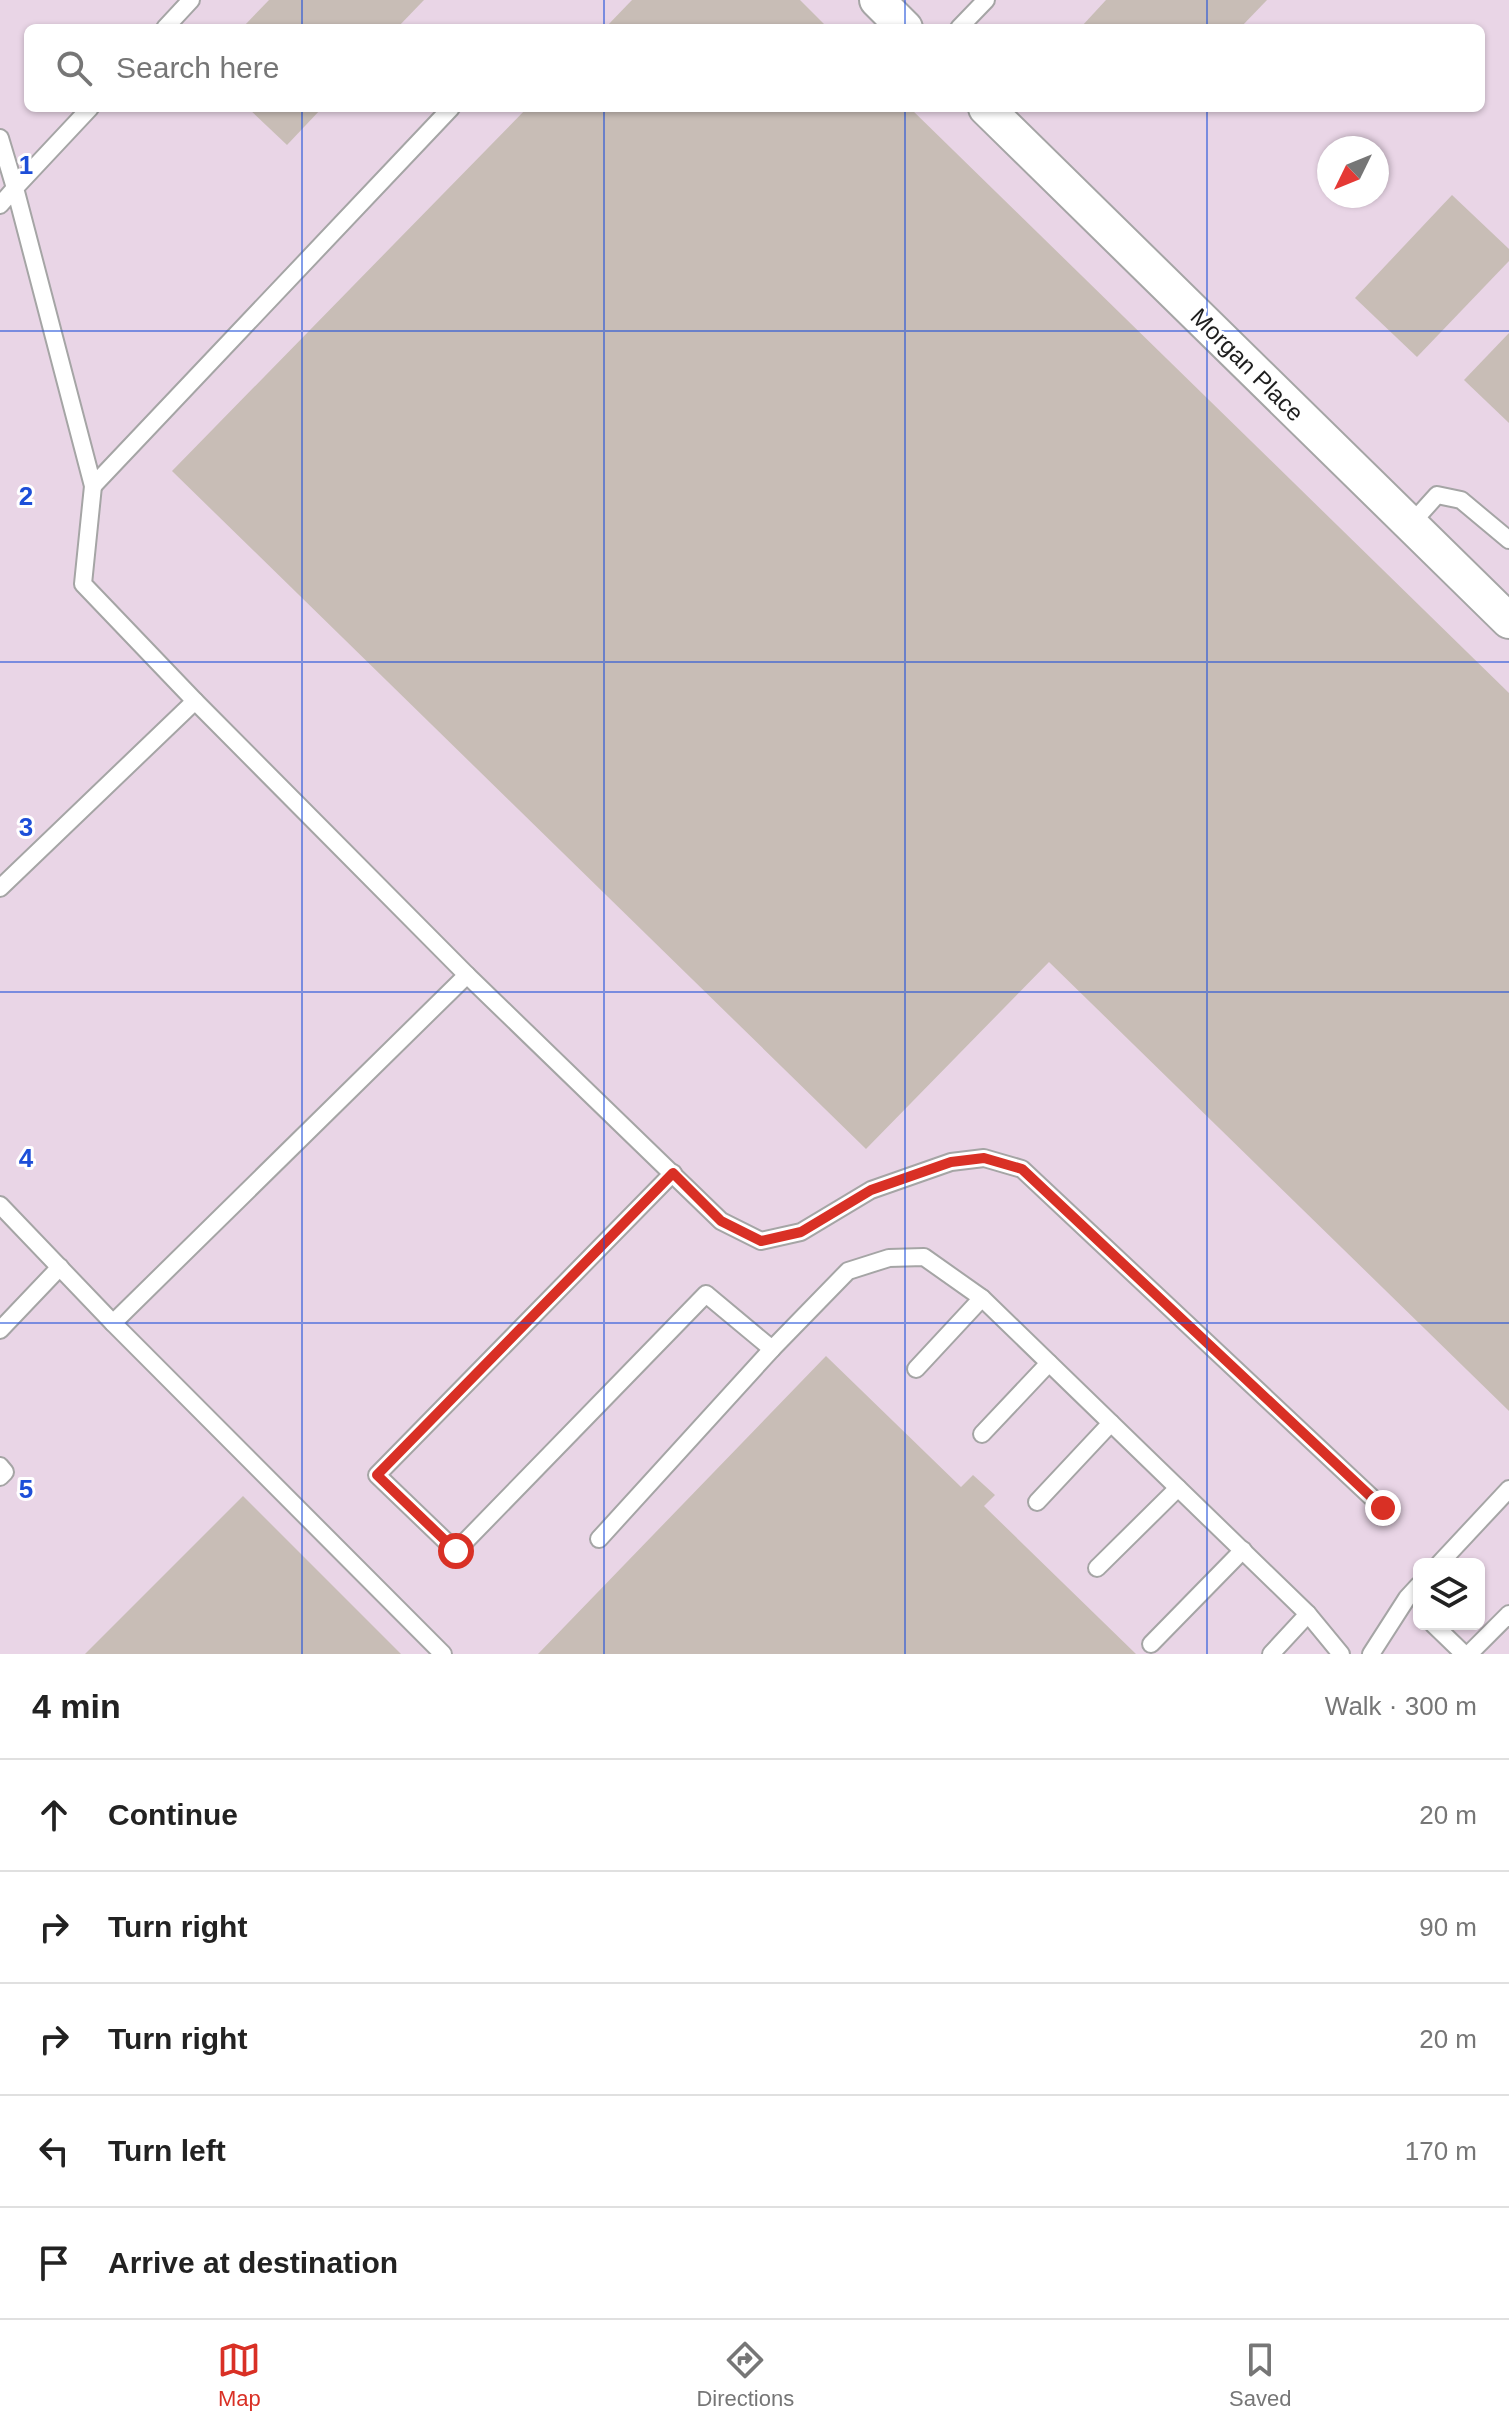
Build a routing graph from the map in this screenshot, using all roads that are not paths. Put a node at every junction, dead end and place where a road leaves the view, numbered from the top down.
1 (191, 0) edge
2 (877, 0) edge
3 (986, 0) edge
4 (169, 24) edge
5 (901, 24) edge
6 (963, 24) edge
7 (86, 112) edge
8 (447, 112) edge
9 (990, 112) edge
10 (0, 138) edge
11 (15, 188) junction
12 (0, 205) edge
13 (93, 486) junction
14 (1410, 525) junction
15 (1509, 540) edge
16 (1509, 621) edge
17 (195, 701) junction
18 (0, 888) edge
19 (467, 975) junction
20 (673, 1173) junction
21 (0, 1205) edge
22 (60, 1267) junction
23 (982, 1298) junction
24 (113, 1323) junction
25 (0, 1330) edge
26 (772, 1349) junction
27 (1049, 1363) junction
28 (916, 1369) dead end
29 (1111, 1423) junction
30 (982, 1434) dead end
31 (0, 1466) edge
32 (0, 1477) edge
33 (1178, 1488) junction
34 (1509, 1489) edge
35 (1037, 1502) dead end
36 (1383, 1508) dead end
37 (599, 1539) dead end
38 (1243, 1550) junction
39 (1445, 1558) edge
40 (1097, 1568) dead end
41 (1413, 1601) edge
42 (1308, 1614) junction
43 (1509, 1614) edge
44 (1440, 1630) edge
45 (1151, 1644) dead end
46 (443, 1654) edge
47 (1271, 1654) edge
48 (1341, 1654) edge
49 (1371, 1654) edge
50 (1466, 1654) edge

1 - 4 lane
2 - 5 street
3 - 6 lane
7 - 11 lane
8 - 13 lane
9 - 14 street, Morgan Place
10 - 11 lane
11 - 12 lane
11 - 13 lane
13 - 17 lane
14 - 15 lane
14 - 16 street, Morgan Place
17 - 18 lane
17 - 19 lane
19 - 20 lane
19 - 24 lane
20 - 26 lane
20 - 36 lane
21 - 22 lane
22 - 24 lane
22 - 25 lane
23 - 26 lane
23 - 27 lane
23 - 28 lane
24 - 46 lane
26 - 37 lane
27 - 29 lane
27 - 30 lane
29 - 33 lane
29 - 35 lane
31 - 32 lane
33 - 38 lane
33 - 40 lane
34 - 39 lane
38 - 42 lane
38 - 45 lane
41 - 49 lane
42 - 47 lane
42 - 48 lane
43 - 50 lane
44 - 50 lane

